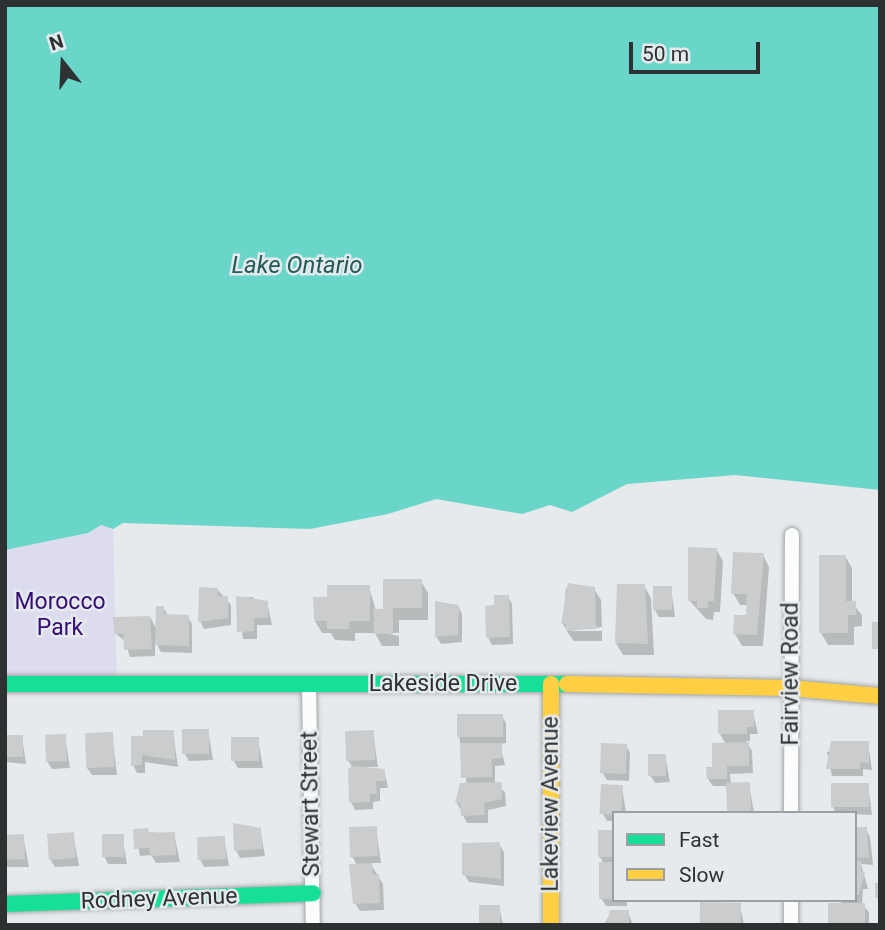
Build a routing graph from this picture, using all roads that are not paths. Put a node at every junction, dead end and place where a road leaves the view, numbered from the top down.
1 (792, 535) dead end
2 (309, 683) junction
3 (5, 684) edge
4 (551, 684) junction
5 (790, 688) junction
6 (880, 696) edge
7 (790, 811) edge
8 (313, 893) junction
9 (791, 902) edge
10 (5, 904) edge
11 (313, 925) edge
12 (551, 925) edge
13 (791, 925) edge

1 - 5 street, Fairview Road
2 - 3 street, Lakeside Drive
2 - 4 street, Lakeside Drive
2 - 8 street, Stewart Street
4 - 5 street, Lakeside Drive
4 - 12 street, Lakeview Avenue
5 - 6 street, Lakeside Drive
5 - 7 street, Fairview Road
8 - 10 street, Rodney Avenue
8 - 11 street, Stewart Street
9 - 13 street

